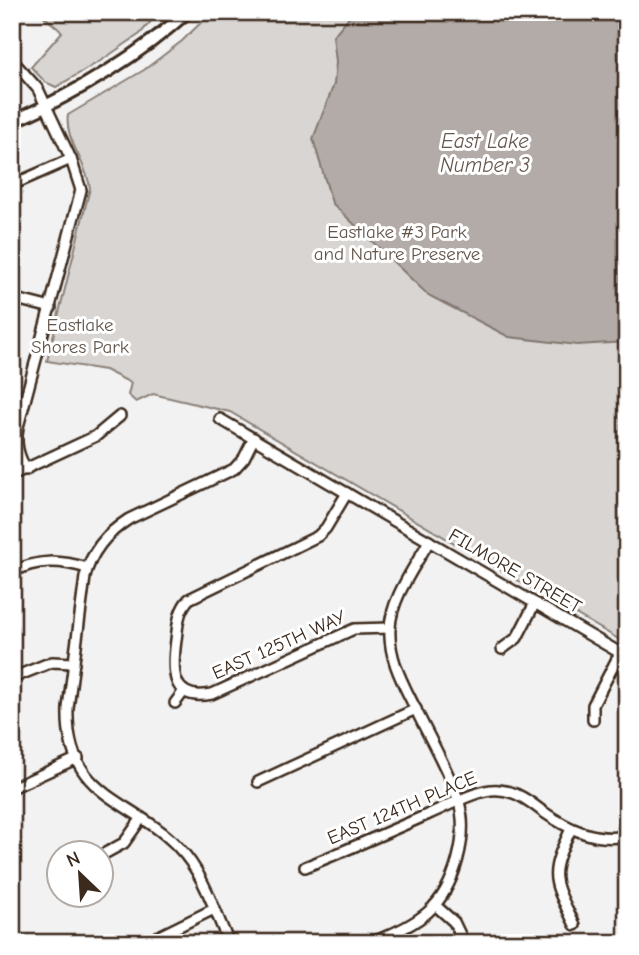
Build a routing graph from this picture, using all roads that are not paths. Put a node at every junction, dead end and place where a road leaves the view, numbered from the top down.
1 (187, 12) edge
2 (12, 60) edge
3 (46, 106) junction
4 (12, 122) edge
5 (71, 159) junction
6 (12, 185) edge
7 (12, 298) edge
8 (51, 308) junction
9 (12, 406) edge
10 (23, 408) junction
11 (120, 416) dead end
12 (220, 419) dead end
13 (254, 438) junction
14 (26, 470) junction
15 (12, 475) edge
16 (347, 493) junction
17 (429, 541) junction
18 (87, 568) junction
19 (12, 572) edge
20 (535, 603) junction
21 (390, 628) junction
22 (502, 649) dead end
23 (623, 655) edge
24 (74, 663) junction
25 (12, 678) edge
26 (184, 691) junction
27 (176, 703) dead end
28 (416, 709) junction
29 (593, 720) dead end
30 (78, 758) junction
31 (258, 782) dead end
32 (12, 788) edge
33 (459, 801) junction
34 (141, 819) junction
35 (570, 829) junction
36 (627, 836) edge
37 (116, 847) edge
38 (306, 867) dead end
39 (435, 905) junction
40 (214, 909) junction
41 (575, 925) dead end
42 (12, 933) edge
43 (22, 943) edge
44 (145, 943) edge
45 (229, 943) edge
46 (372, 943) edge
47 (464, 943) edge

1 - 3 main road
2 - 3 street
3 - 4 main road
3 - 5 street
5 - 6 street
5 - 8 street
7 - 8 street
8 - 10 street
9 - 10 street
10 - 14 street
11 - 14 street
12 - 13 street, FILMORE STREET
13 - 16 street, FILMORE STREET
13 - 18 street
14 - 15 street
16 - 17 street, FILMORE STREET
16 - 26 street
17 - 20 street, FILMORE STREET
17 - 21 street
18 - 19 street
18 - 24 street
20 - 22 street
20 - 23 street, FILMORE STREET
21 - 26 street, EAST 125TH WAY
21 - 28 street
23 - 29 street
24 - 25 street
24 - 30 street
26 - 27 street
28 - 31 street
28 - 33 street
30 - 32 street
30 - 34 street
33 - 35 street, EAST 124TH PLACE
33 - 38 street, EAST 124TH PLACE
33 - 39 street
34 - 37 street
34 - 40 street
35 - 36 street, EAST 124TH PLACE
35 - 41 street
39 - 46 street
39 - 47 street
40 - 44 street
40 - 45 street
42 - 43 street

